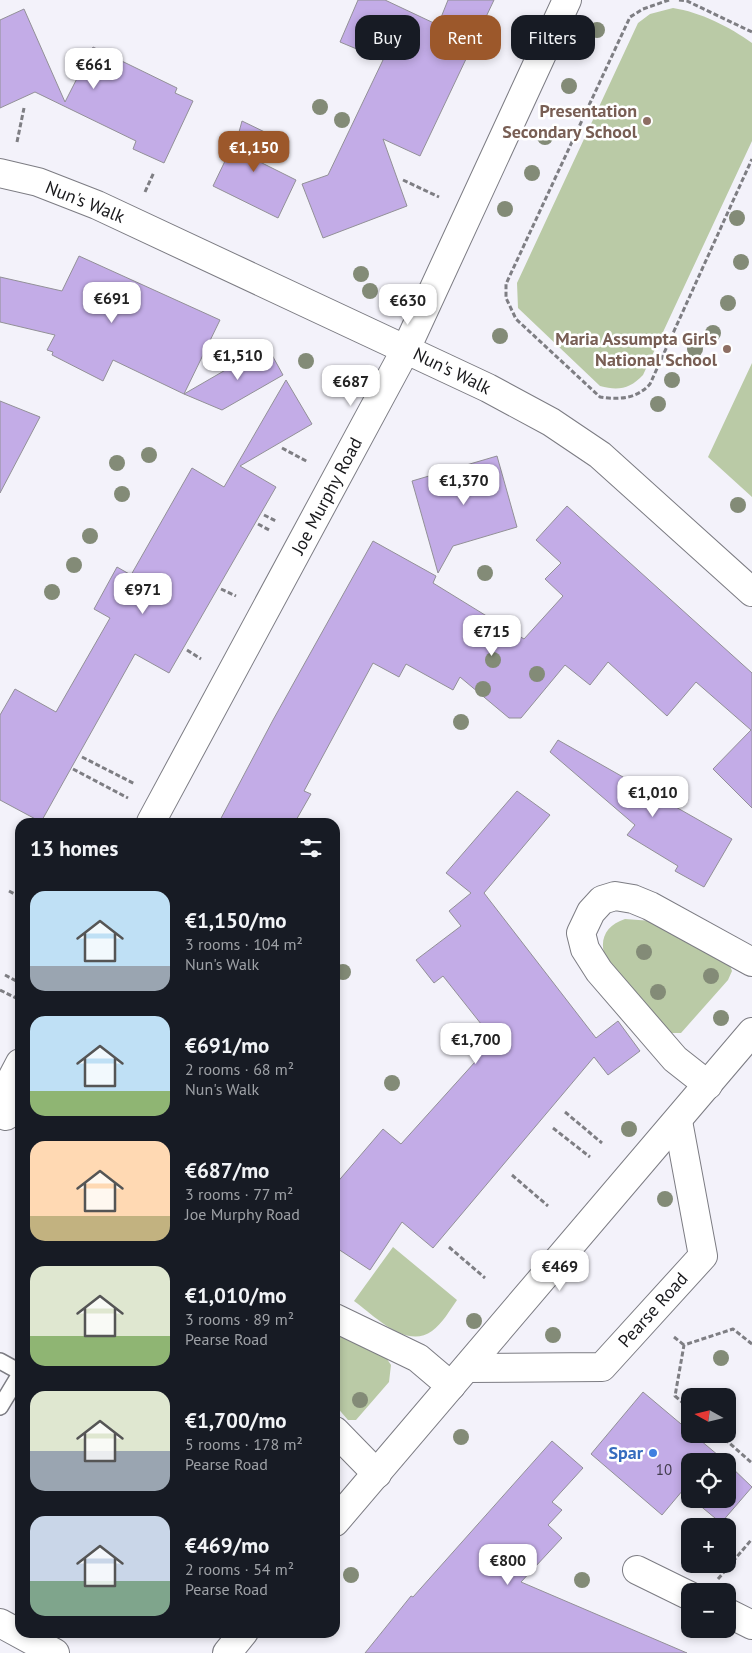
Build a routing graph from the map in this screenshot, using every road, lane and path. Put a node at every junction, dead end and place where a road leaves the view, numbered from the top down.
1 (567, 0) edge
2 (669, 0) edge
3 (679, 0) edge
4 (752, 32) edge
5 (24, 108) dead end
6 (16, 145) dead end
7 (752, 159) edge
8 (154, 172) dead end
9 (0, 173) edge
10 (403, 180) dead end
11 (144, 196) dead end
12 (449, 201) dead end
13 (406, 348) junction
14 (282, 448) dead end
15 (311, 464) dead end
16 (750, 586) edge
17 (82, 757) dead end
18 (73, 769) dead end
19 (143, 788) dead end
20 (143, 812) edge
21 (9, 890) dead end
22 (15, 893) edge
23 (752, 962) edge
24 (5, 975) dead end
25 (15, 980) edge
26 (0, 990) edge
27 (15, 998) edge
28 (752, 1032) edge
29 (15, 1072) edge
30 (708, 1085) junction
31 (565, 1112) dead end
32 (6, 1116) dead end
33 (678, 1121) junction
34 (553, 1128) dead end
35 (602, 1143) dead end
36 (590, 1158) dead end
37 (512, 1175) dead end
38 (548, 1206) dead end
39 (450, 1247) dead end
40 (485, 1278) dead end
41 (340, 1320) edge
42 (752, 1344) edge
43 (0, 1361) edge
44 (15, 1370) edge
45 (459, 1377) junction
46 (15, 1382) edge
47 (681, 1401) edge
48 (0, 1407) edge
49 (340, 1437) edge
50 (729, 1443) edge
51 (752, 1463) edge
52 (377, 1474) junction
53 (340, 1516) edge
54 (752, 1540) edge
55 (637, 1570) dead end
56 (715, 1583) edge
57 (681, 1592) edge
58 (736, 1617) edge
59 (0, 1623) edge
60 (752, 1625) edge
61 (15, 1631) edge
62 (27, 1638) edge
63 (239, 1638) edge
64 (54, 1653) edge
65 (227, 1653) edge

1 - 13 street, Joe Murphy Road
2 - 7 path
3 - 4 path
5 - 6 path
8 - 11 path
9 - 13 street, Nun's Walk
10 - 12 path
13 - 16 street, Nun's Walk
13 - 20 street, Joe Murphy Road
14 - 15 path
17 - 19 path
18 - 20 path
21 - 22 path
23 - 30 street
24 - 25 path
26 - 27 path
28 - 30 street
29 - 32 street
30 - 33 street
31 - 35 path
33 - 45 street
33 - 45 street, Pearse Road
34 - 36 path
37 - 38 path
39 - 40 path
41 - 45 street
42 - 47 path
43 - 44 lane
45 - 52 street
46 - 48 lane
49 - 52 street
50 - 51 path
52 - 53 street
54 - 56 path
55 - 57 street
58 - 60 street
59 - 61 street
62 - 64 street
63 - 65 street

